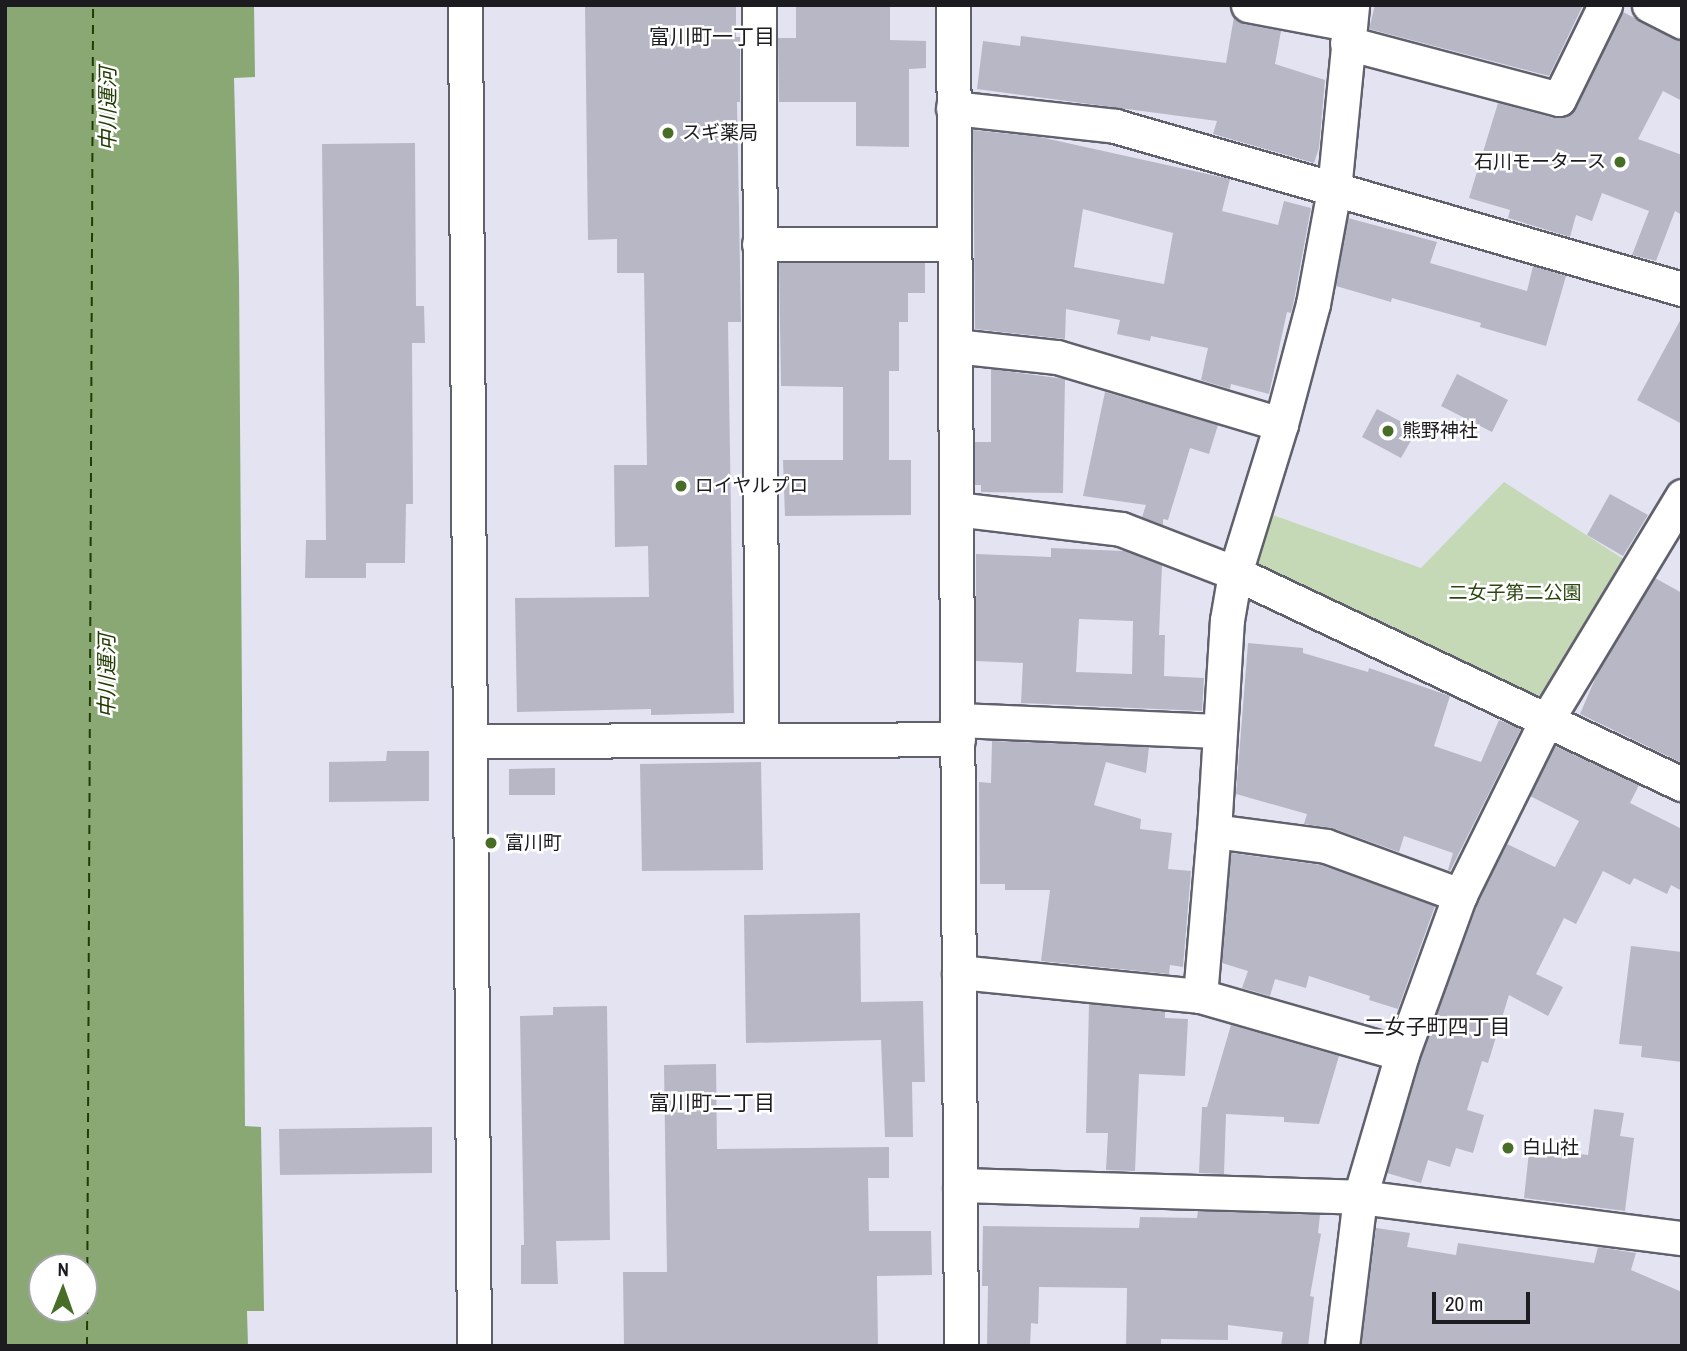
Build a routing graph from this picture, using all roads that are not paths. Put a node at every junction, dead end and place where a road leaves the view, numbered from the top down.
1 (465, 5) edge
2 (759, 5) edge
3 (953, 5) edge
4 (1248, 5) edge
5 (1605, 5) edge
6 (1649, 5) edge
7 (1682, 22) edge
8 (1349, 24) edge
9 (953, 108) junction
10 (1334, 190) junction
11 (759, 244) junction
12 (954, 244) junction
13 (1682, 289) edge
14 (955, 346) junction
15 (1281, 424) junction
16 (1682, 496) edge
17 (956, 509) junction
18 (1235, 573) junction
19 (1546, 721) junction
20 (958, 730) junction
21 (1219, 731) junction
22 (761, 740) junction
23 (470, 741) junction
24 (1682, 784) edge
25 (1214, 831) junction
26 (1460, 895) junction
27 (959, 972) junction
28 (1200, 996) junction
29 (1402, 1054) junction
30 (960, 1185) junction
31 (1360, 1197) junction
32 (1682, 1238) edge
33 (474, 1346) edge
34 (961, 1346) edge
35 (1342, 1346) edge

1 - 23 street
2 - 11 street
3 - 9 street
4 - 8 street
5 - 8 street
6 - 7 street
8 - 10 street
9 - 10 street
9 - 12 street
10 - 13 street
10 - 15 street
11 - 12 street
11 - 22 street
12 - 14 street
14 - 15 street
14 - 17 street
15 - 18 street
16 - 19 street
17 - 18 street
17 - 20 street
18 - 19 street
18 - 21 street
19 - 24 street
19 - 26 street
20 - 21 street
20 - 22 street
20 - 27 street
21 - 25 street
22 - 23 street
23 - 33 street
25 - 26 street
25 - 28 street
26 - 29 street
27 - 28 street
27 - 30 street
28 - 29 street
29 - 31 street
30 - 31 street
30 - 34 street
31 - 32 street
31 - 35 street

